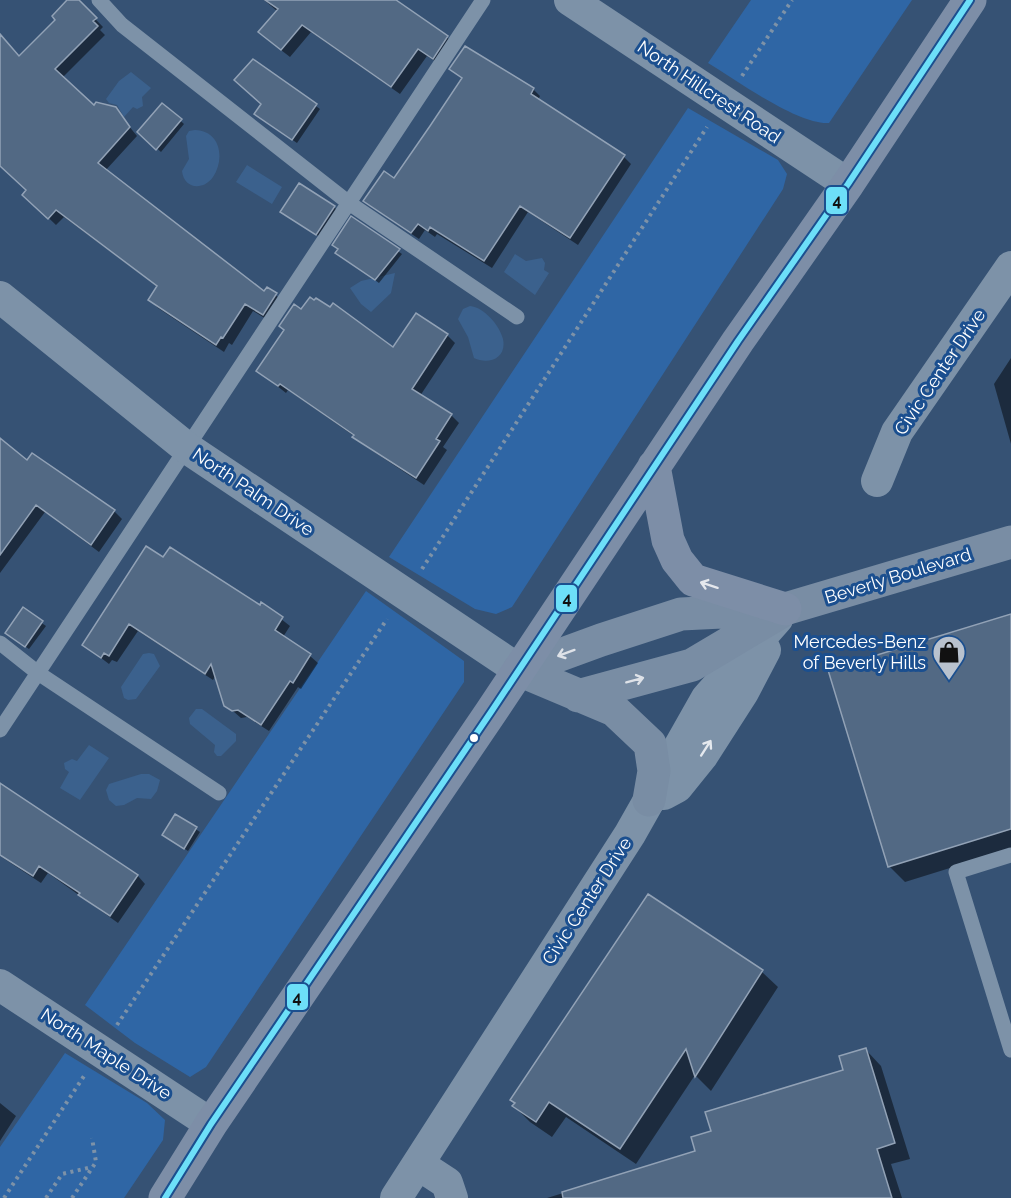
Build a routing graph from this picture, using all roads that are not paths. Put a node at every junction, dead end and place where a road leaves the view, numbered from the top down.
1 (99, 0) edge
2 (483, 0) edge
3 (570, 0) edge
4 (970, 0) edge
5 (848, 184) junction
6 (349, 203) junction
7 (1011, 267) edge
8 (0, 297) edge
9 (517, 316) dead end
10 (187, 448) junction
11 (654, 466) junction
12 (877, 481) dead end
13 (1011, 542) edge
14 (785, 609) junction
15 (0, 643) edge
16 (519, 670) junction
17 (38, 673) junction
18 (578, 696) junction
19 (0, 730) edge
20 (219, 793) dead end
21 (649, 800) junction
22 (1011, 855) edge
23 (0, 985) edge
24 (1011, 1050) edge
25 (212, 1124) junction
26 (418, 1164) junction
27 (165, 1198) edge
28 (396, 1198) edge
29 (452, 1198) edge

1 - 6 lane
2 - 6 lane
3 - 5 street, North Hillcrest Road
4 - 5 main road
5 - 11 main road
6 - 9 lane
6 - 10 lane
7 - 12 street, Civic Center Drive
8 - 10 street, North Palm Drive
10 - 16 street, North Palm Drive
10 - 17 lane
14 -> 11 main road
11 - 16 main road
13 - 14 main road, Beverly Boulevard
14 -> 16 main road, Beverly Boulevard
18 -> 14 main road, Beverly Boulevard
14 - 21 street
15 - 17 lane
16 - 18 main road
16 - 25 main road
17 - 19 lane
17 - 20 lane
18 - 21 main road
21 - 26 street, Civic Center Drive
22 - 24 lane
23 - 25 street, North Maple Drive
25 - 27 main road
26 - 28 street, Civic Center Drive
26 - 29 street

